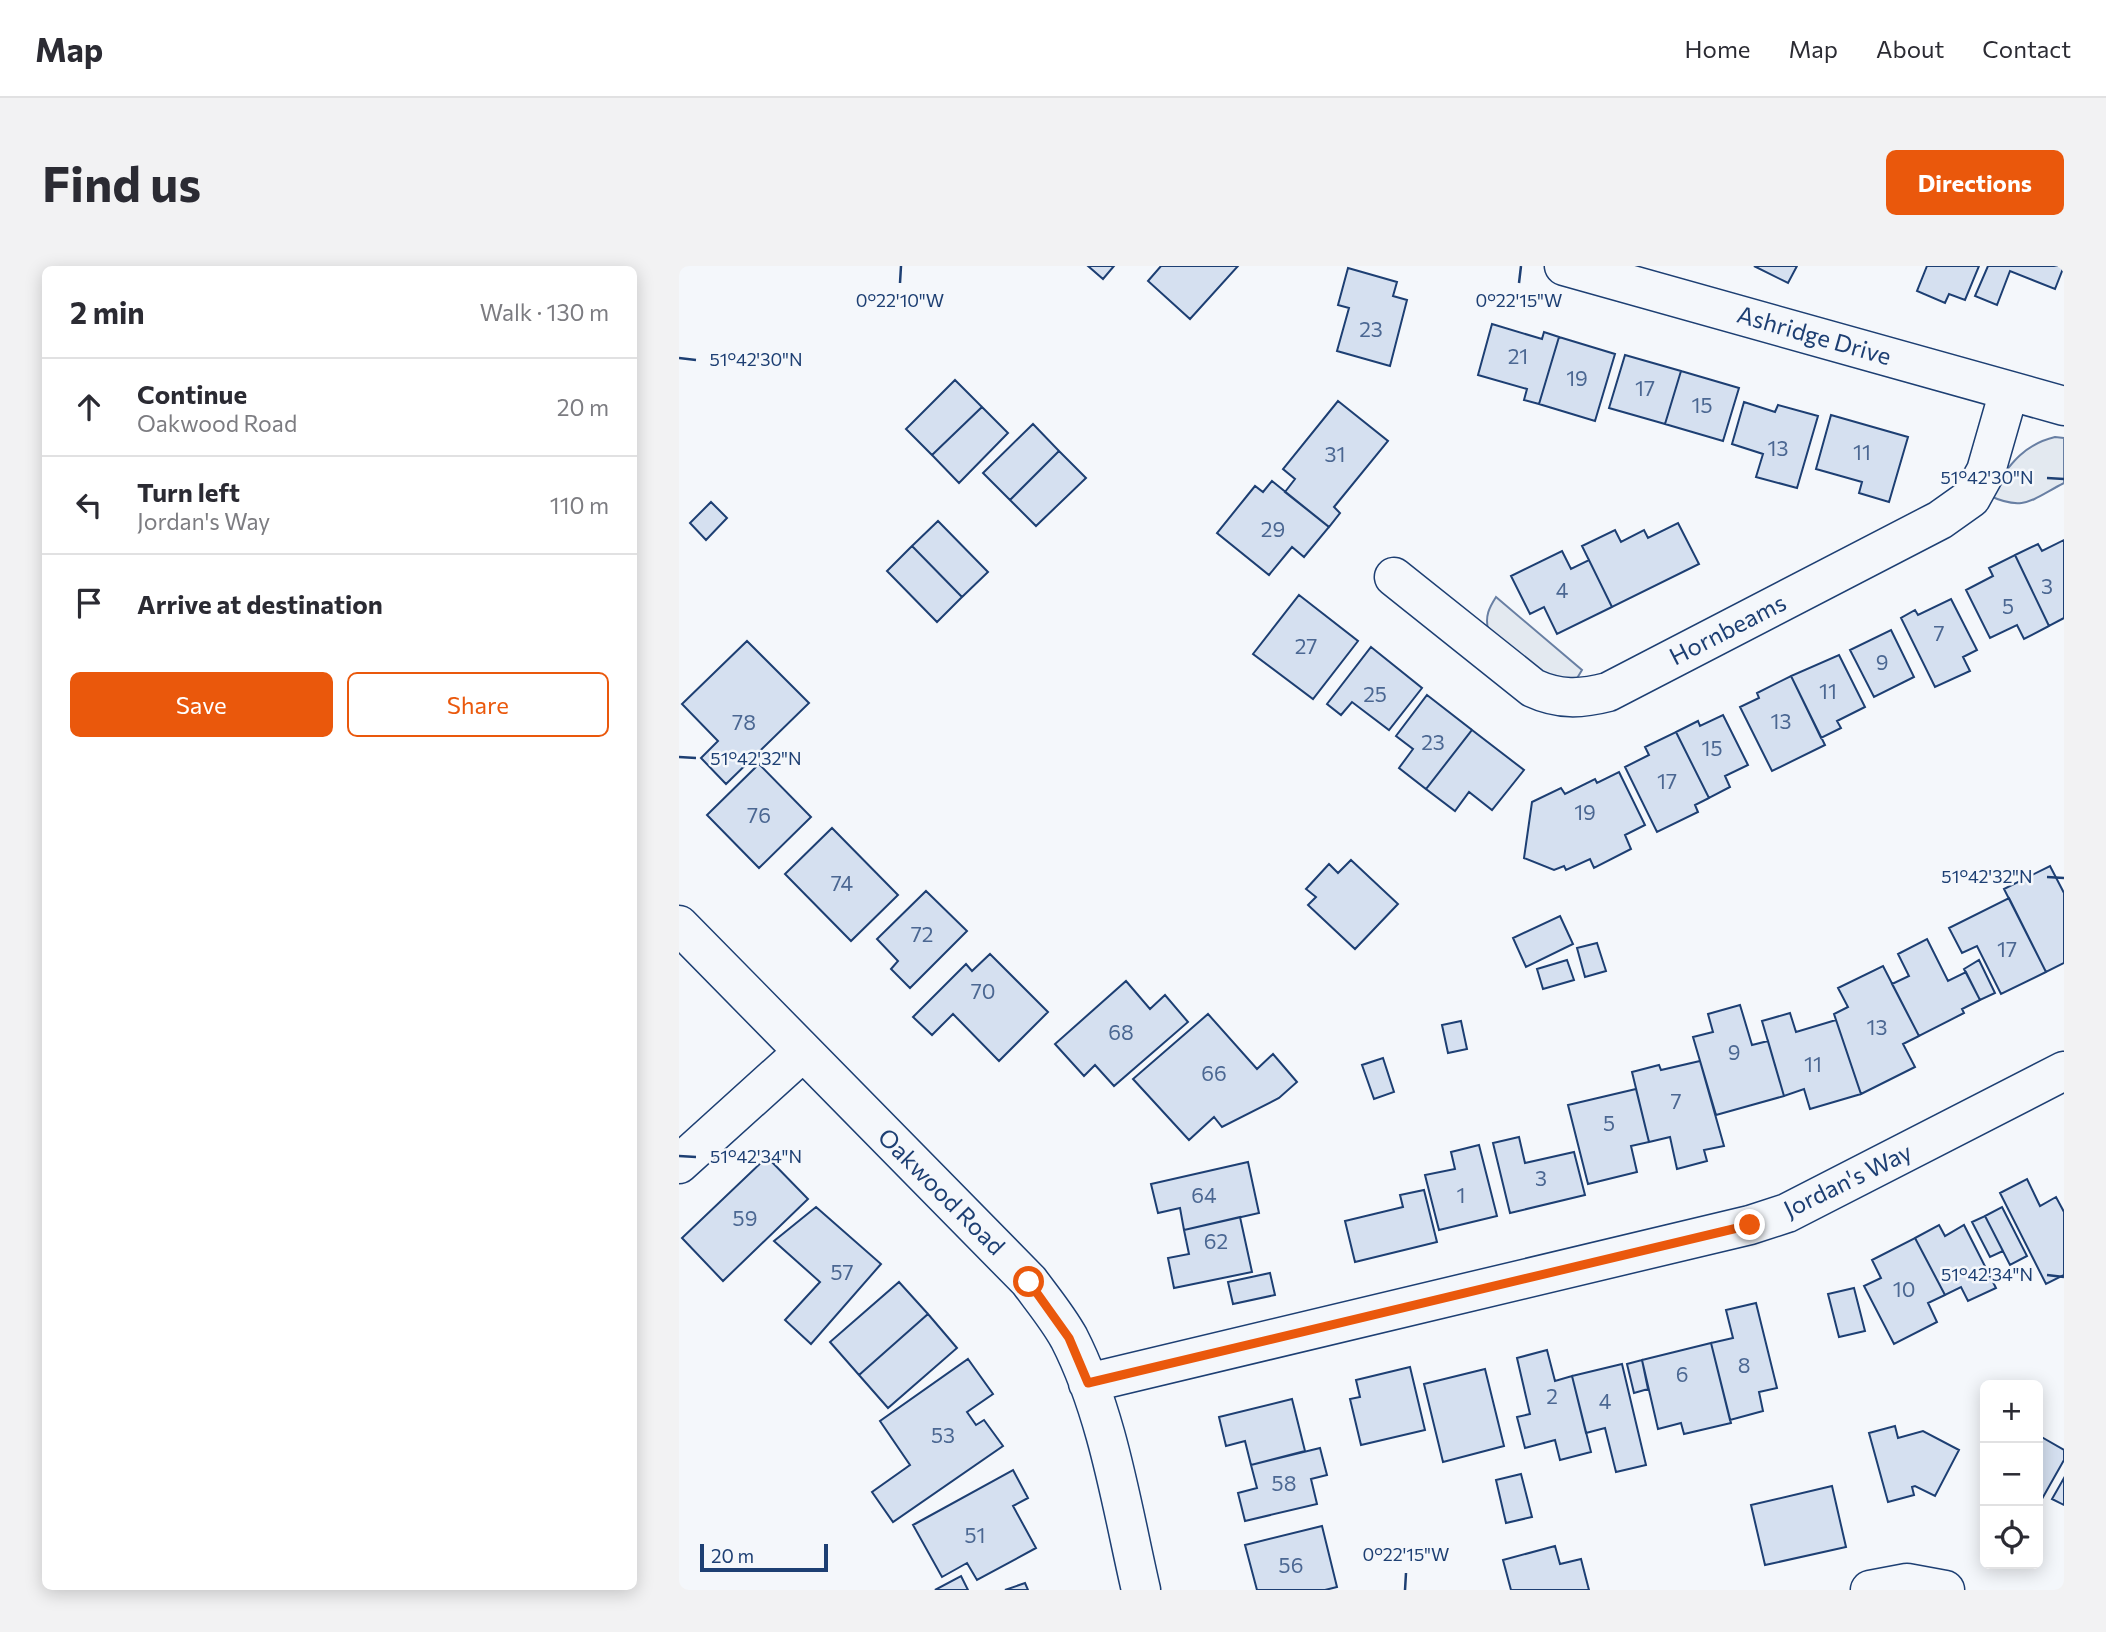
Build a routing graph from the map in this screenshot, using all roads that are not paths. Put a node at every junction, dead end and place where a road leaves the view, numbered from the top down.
1 (1564, 266) edge
2 (2009, 391) junction
3 (2064, 406) edge
4 (1394, 577) dead end
5 (679, 925) edge
6 (803, 1052) junction
7 (2064, 1071) edge
8 (679, 1164) edge
9 (1088, 1383) junction
10 (1141, 1590) edge
11 (1870, 1590) edge
12 (1945, 1590) edge

1 - 2 street, Ashridge Drive
2 - 3 street, Ashridge Drive
2 - 4 street, Hornbeams
5 - 6 street, Oakwood Road
6 - 8 street
6 - 9 street, Oakwood Road
7 - 9 street, Jordan's Way
9 - 10 street, Oakwood Road
11 - 12 street

